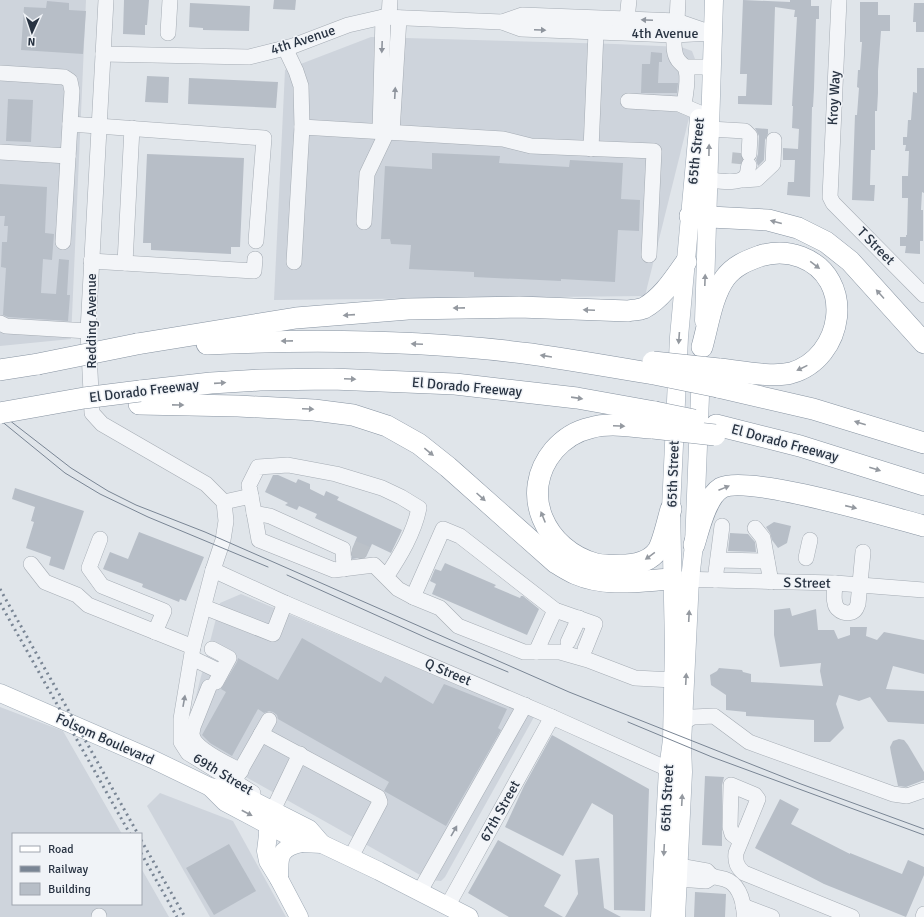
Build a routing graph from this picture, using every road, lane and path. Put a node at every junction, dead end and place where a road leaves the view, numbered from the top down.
1 (106, 0) edge
2 (170, 0) edge
3 (390, 0) edge
4 (628, 0) edge
5 (678, 0) edge
6 (714, 0) edge
7 (839, 0) edge
8 (390, 18) junction
9 (627, 19) junction
10 (502, 22) junction
11 (676, 28) junction
12 (596, 32) junction
13 (168, 33) dead end
14 (712, 33) junction
15 (285, 48) junction
16 (103, 54) junction
17 (684, 67) junction
18 (709, 67) junction
19 (0, 73) edge
20 (628, 101) dead end
21 (692, 109) junction
22 (70, 124) junction
23 (99, 126) junction
24 (302, 127) junction
25 (132, 128) junction
26 (710, 129) junction
27 (387, 132) junction
28 (774, 140) dead end
29 (591, 149) junction
30 (0, 152) edge
31 (68, 156) junction
32 (709, 180) junction
33 (738, 181) junction
34 (830, 197) joint
35 (699, 217) junction
36 (364, 222) dead end
37 (256, 241) dead end
38 (63, 242) dead end
39 (649, 255) dead end
40 (255, 260) dead end
41 (91, 261) junction
42 (294, 262) dead end
43 (686, 262) junction
44 (125, 263) junction
45 (924, 294) edge
46 (0, 324) edge
47 (88, 332) junction
48 (924, 343) edge
49 (137, 347) junction
50 (702, 347) junction
51 (0, 370) edge
52 (718, 378) junction
53 (140, 398) junction
54 (0, 413) edge
55 (654, 420) junction
56 (924, 443) edge
57 (924, 485) edge
58 (251, 496) junction
59 (224, 502) junction
60 (671, 509) junction
61 (254, 513) junction
62 (722, 526) dead end
63 (924, 526) edge
64 (755, 528) dead end
65 (100, 539) dead end
66 (810, 540) dead end
67 (694, 545) junction
68 (863, 552) dead end
69 (806, 558) dead end
70 (718, 560) junction
71 (767, 561) junction
72 (30, 564) dead end
73 (344, 569) junction
74 (213, 570) junction
75 (386, 577) junction
76 (681, 579) junction
77 (715, 580) junction
78 (771, 582) junction
79 (835, 584) junction
80 (860, 585) junction
81 (924, 590) edge
82 (413, 597) junction
83 (285, 603) junction
84 (204, 607) junction
85 (555, 610) junction
86 (579, 618) junction
87 (155, 632) junction
88 (568, 642) dead end
89 (212, 649) dead end
90 (585, 649) dead end
91 (192, 652) junction
92 (536, 652) junction
93 (215, 680) junction
94 (673, 680) junction
95 (0, 693) edge
96 (525, 705) junction
97 (552, 717) junction
98 (269, 720) dead end
99 (684, 722) junction
100 (262, 734) junction
101 (300, 754) junction
102 (676, 771) junction
103 (237, 776) junction
104 (210, 787) junction
105 (924, 790) edge
106 (275, 806) junction
107 (268, 825) junction
108 (306, 836) junction
109 (741, 841) dead end
110 (351, 857) junction
111 (738, 868) junction
112 (679, 873) junction
113 (717, 878) junction
114 (279, 879) junction
115 (420, 891) junction
116 (448, 905) junction
117 (744, 911) edge
118 (299, 917) edge
119 (469, 917) edge
120 (660, 917) edge
121 (676, 917) edge
122 (772, 917) edge
123 (852, 917) edge

1 - 16 street, Redding Avenue
2 - 13 street
3 - 8 street
4 - 9 street
5 - 11 street
6 - 14 main road, 65th Street
7 - 34 street, Kroy Way
8 - 10 street, 4th Avenue
8 - 15 street, 4th Avenue
8 - 27 street
9 - 10 street, 4th Avenue
11 -> 9 street, 4th Avenue
10 -> 12 street, 4th Avenue
11 - 12 street, 4th Avenue
11 - 14 street, 4th Avenue
11 - 17 street
12 - 29 street
14 - 18 main road, 65th Street
15 - 16 street, 4th Avenue
15 - 24 street
16 - 23 street, Redding Avenue
17 - 18 street
17 - 21 street
18 - 21 main road, 65th Street
18 - 26 main road, 65th Street
19 - 22 street
20 - 21 street
21 - 35 main road, 65th Street
22 - 23 street
22 - 31 street
23 - 25 street
23 - 41 street, Redding Avenue
24 - 27 street
24 - 42 street
25 - 37 street
25 - 44 street
32 -> 26 main road, 65th Street
26 - 33 street
27 - 29 street
27 - 36 street
28 - 33 street
29 - 39 street
30 - 31 street
31 - 38 street
32 - 33 street
32 - 35 main road, 65th Street
34 - 45 street, T Street
35 - 43 main road, 65th Street
48 -> 35 highway
50 -> 35 main road, 65th Street
40 - 44 street
41 - 44 street
41 - 47 street, Redding Avenue
43 -> 49 highway
43 -> 60 main road, 65th Street
46 - 47 street
47 - 59 street, Redding Avenue
49 - 51 highway, bridge
52 -> 49 highway, bridge
50 -> 52 highway
50 - 67 main road, 65th Street
56 -> 52 highway
53 - 54 highway, bridge
53 -> 55 highway, El Dorado Freeway
53 -> 76 highway
55 -> 57 highway, El Dorado Freeway, bridge
60 -> 55 highway
58 - 59 street
58 - 61 street
58 - 75 street
59 - 74 street
60 - 76 main road, 65th Street
61 - 73 street
61 - 73 street
62 - 70 street
67 -> 63 highway
64 - 71 street
65 - 87 street
66 - 69 street
67 - 76 main road, 65th Street
68 - 80 street
70 - 71 street
70 - 77 street
71 - 78 street
72 - 87 street
73 - 75 street
74 - 83 street, Q Street
74 - 84 street, 69th Street
75 - 82 street
76 - 77 street, S Street
76 - 94 main road, 65th Street
99 -> 76 main road, 65th Street
77 - 78 street, S Street
78 - 79 street, S Street
79 - 80 street, S Street
79 - 80 street
80 - 81 street, S Street
82 - 85 street
82 - 92 street
83 - 84 street
83 - 96 street, Q Street
84 - 91 street, 69th Street
85 - 86 street
85 - 92 street
86 - 88 street
86 - 90 street
87 - 91 street
89 - 93 street
91 - 93 street
103 -> 91 street, 69th Street
92 - 94 street
93 - 103 street
94 - 102 main road, 65th Street
95 - 104 main road, Folsom Boulevard
96 - 97 street, Q Street
115 -> 96 street
97 - 102 street, Q Street
97 - 116 street, 67th Street
98 - 100 street
99 - 102 main road, 65th Street
99 - 105 street
100 - 101 street
100 - 103 street
101 - 106 street
101 - 110 street
112 -> 102 main road, 65th Street
102 -> 120 main road, 65th Street
103 - 106 street, 69th Street
104 -> 107 main road, Folsom Boulevard
104 - 108 main road, Folsom Boulevard
106 - 108 street, 69th Street
107 - 108 main road, Folsom Boulevard
107 - 114 main road
108 - 110 main road, Folsom Boulevard
108 - 114 main road
109 - 111 street
110 - 115 main road, Folsom Boulevard
111 - 113 street
111 - 123 street
112 - 113 street
112 - 121 main road, 65th Street
113 - 117 street
114 - 118 main road
115 - 116 main road, Folsom Boulevard
116 - 119 main road, Folsom Boulevard
117 - 122 street

